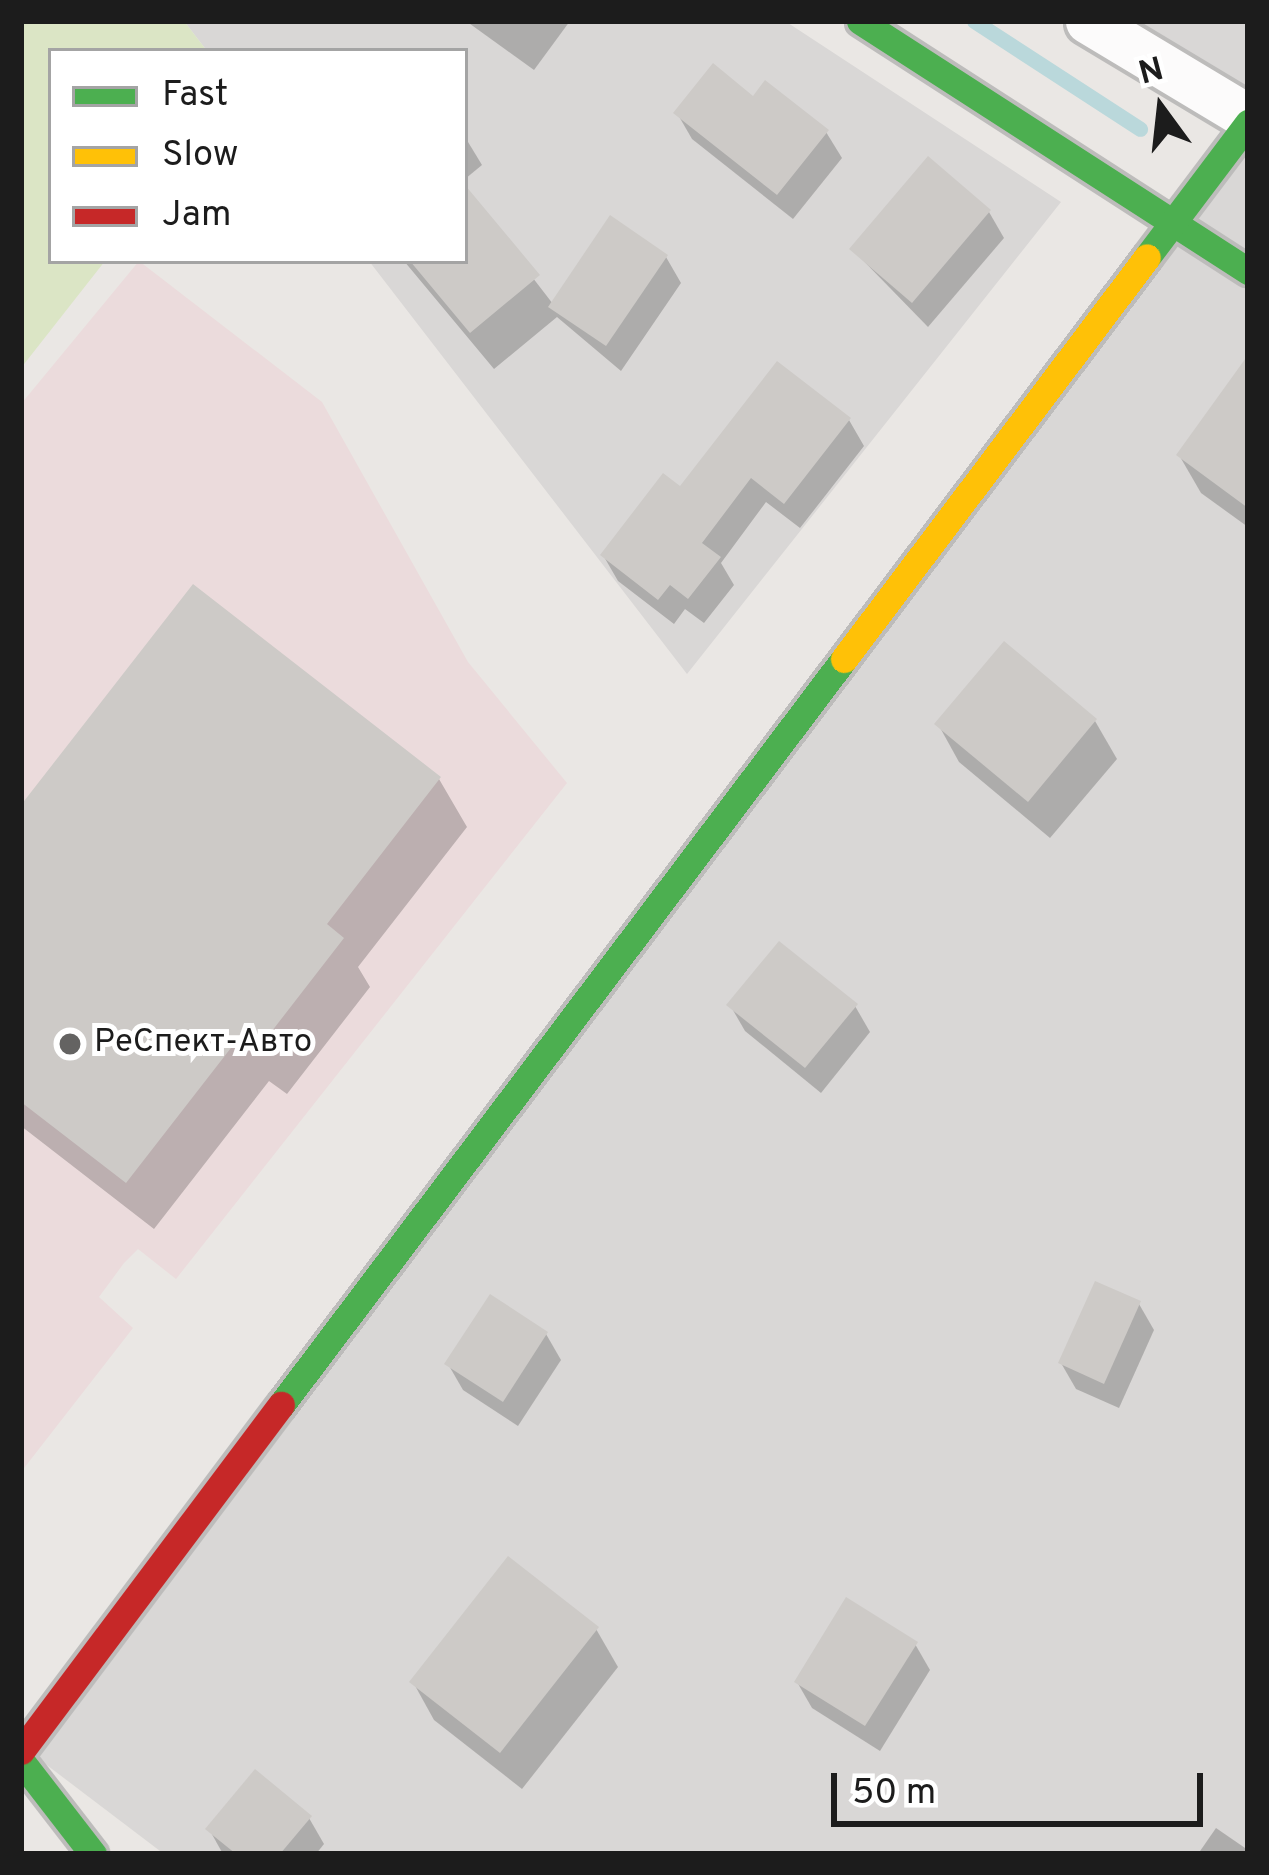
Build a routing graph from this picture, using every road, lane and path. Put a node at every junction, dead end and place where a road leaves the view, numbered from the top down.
1 (860, 21) edge
2 (1088, 21) edge
3 (1248, 120) edge
4 (1173, 224) junction
5 (1248, 271) edge
6 (21, 1751) edge
7 (21, 1761) edge
8 (93, 1854) edge

1 - 4 street
2 - 3 street
3 - 4 street
4 - 5 street
4 - 6 street
7 - 8 street

